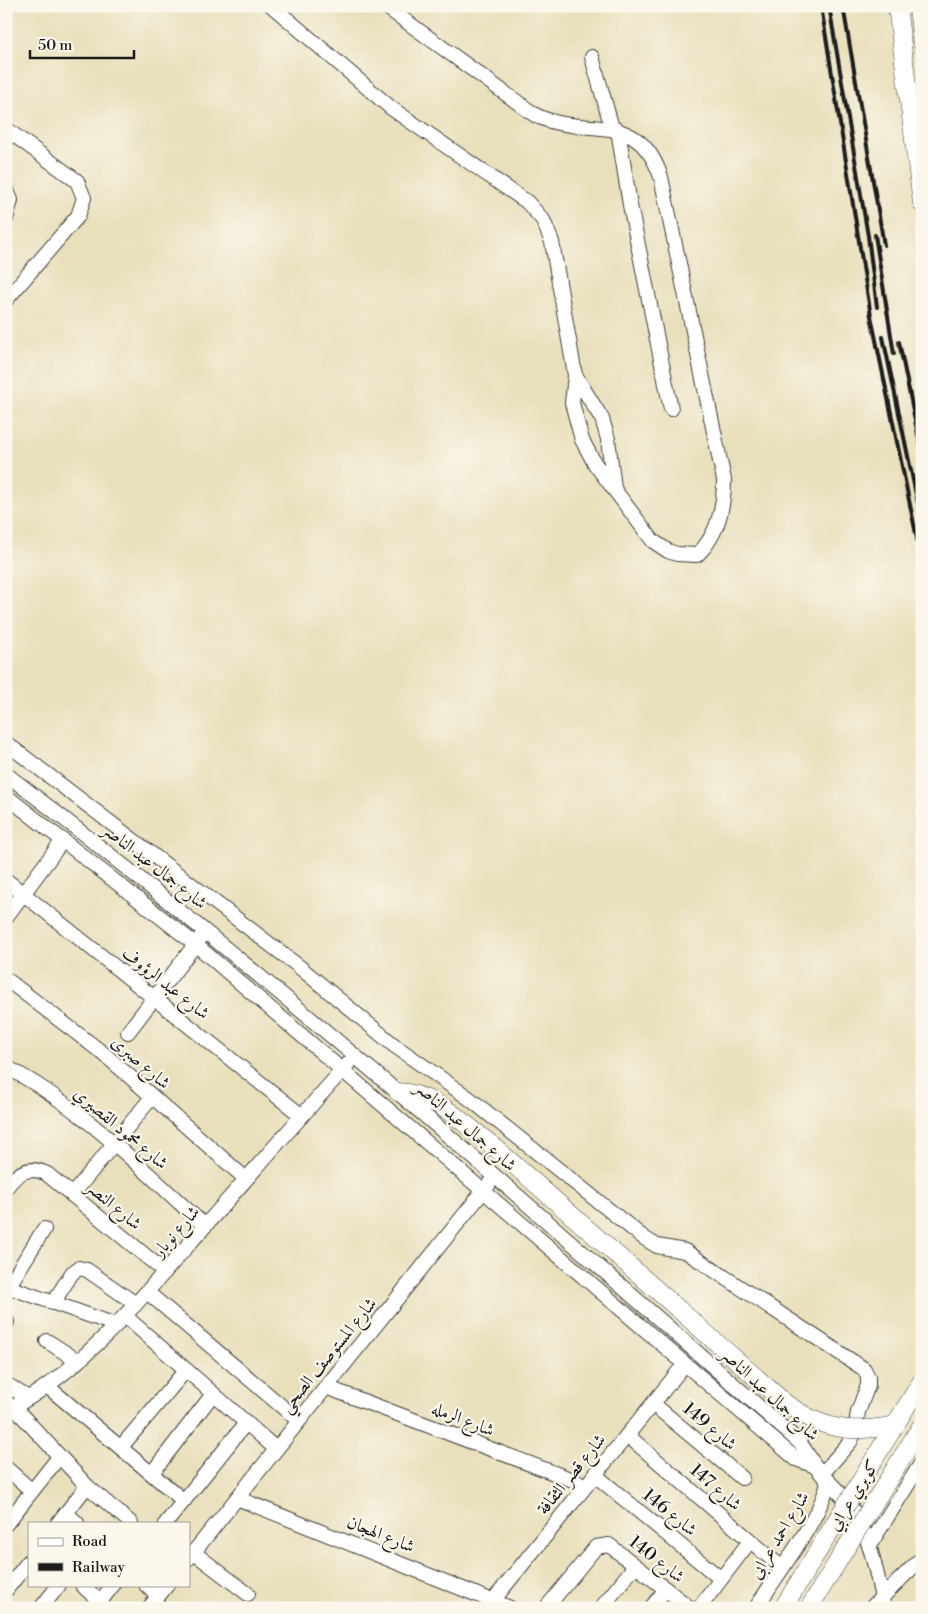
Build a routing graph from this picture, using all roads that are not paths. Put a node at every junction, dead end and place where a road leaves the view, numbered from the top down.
1 (272, 6) edge
2 (385, 6) edge
3 (897, 6) edge
4 (918, 6) edge
5 (922, 42) edge
6 (592, 56) dead end
7 (6, 129) edge
8 (615, 129) junction
9 (6, 188) edge
10 (922, 202) edge
11 (6, 219) edge
12 (6, 300) edge
13 (575, 375) junction
14 (671, 409) dead end
15 (614, 490) junction
16 (6, 743) edge
17 (6, 774) edge
18 (6, 796) edge
19 (63, 840) junction
20 (6, 880) edge
21 (23, 894) junction
22 (6, 917) edge
23 (206, 930) junction
24 (195, 944) junction
25 (6, 979) edge
26 (154, 998) junction
27 (128, 1032) dead end
28 (355, 1056) junction
29 (6, 1067) edge
30 (342, 1070) junction
31 (398, 1092) junction
32 (152, 1097) junction
33 (302, 1116) junction
34 (114, 1144) junction
35 (496, 1175) junction
36 (246, 1179) junction
37 (8, 1181) edge
38 (484, 1191) junction
39 (72, 1195) junction
40 (206, 1226) junction
41 (44, 1229) dead end
42 (165, 1272) junction
43 (7, 1286) edge
44 (147, 1292) junction
45 (53, 1303) junction
46 (136, 1304) junction
47 (120, 1321) junction
48 (47, 1341) dead end
49 (78, 1361) junction
50 (684, 1365) junction
51 (186, 1370) junction
52 (922, 1381) edge
53 (6, 1384) edge
54 (47, 1386) junction
55 (326, 1387) junction
56 (213, 1394) junction
57 (28, 1398) junction
58 (653, 1404) junction
59 (10, 1409) edge
60 (299, 1421) junction
61 (246, 1423) junction
62 (896, 1425) junction
63 (922, 1425) edge
64 (627, 1435) junction
65 (121, 1447) junction
66 (276, 1449) junction
67 (59, 1457) junction
68 (922, 1462) edge
69 (6, 1468) edge
70 (152, 1473) junction
71 (822, 1473) junction
72 (742, 1478) dead end
73 (591, 1480) junction
74 (87, 1486) junction
75 (32, 1491) junction
76 (237, 1498) junction
77 (184, 1501) junction
78 (62, 1518) edge
79 (74, 1522) edge
80 (130, 1522) edge
81 (167, 1522) edge
82 (6, 1524) edge
83 (750, 1541) junction
84 (869, 1546) junction
85 (191, 1555) edge
86 (922, 1558) edge
87 (28, 1562) edge
88 (635, 1566) junction
89 (781, 1567) junction
90 (721, 1579) junction
91 (58, 1586) edge
92 (83, 1586) edge
93 (112, 1586) edge
94 (149, 1586) edge
95 (666, 1589) junction
96 (6, 1590) edge
97 (163, 1591) edge
98 (248, 1594) dead end
99 (882, 1602) edge
100 (491, 1604) edge
101 (97, 1605) edge
102 (41, 1608) edge
103 (149, 1608) edge
104 (510, 1608) edge
105 (546, 1608) edge
106 (601, 1608) edge
107 (651, 1608) edge
108 (690, 1608) edge
109 (699, 1608) edge
110 (756, 1608) edge
111 (783, 1608) edge
112 (809, 1608) edge
113 (871, 1608) edge

1 - 13 street
2 - 8 street
3 - 10 main road
4 - 5 main road
6 - 8 street
7 - 12 street
8 - 14 street
8 - 15 street
9 - 11 street
13 - 15 street
13 - 15 street
16 - 71 street
17 - 23 street, شارع جمال عبد الناصر
18 - 19 street, شارع جمال عبد الناصر
19 - 21 street
19 - 24 street, شارع جمال عبد الناصر
20 - 21 street, شارع عبد الرؤوف
21 - 22 street
21 - 26 street, شارع عبد الرؤوف
23 - 24 street
23 - 28 street, شارع جمال عبد الناصر
24 - 26 street
24 - 30 street, شارع جمال عبد الناصر
25 - 32 street, شارع صبرى
26 - 27 street
26 - 33 street, شارع عبد الرؤوف
28 - 30 street, شارع نوبار
28 - 31 street, شارع جمال عبد الناصر
29 - 34 street, شارع محمود القصيري
30 - 33 street, شارع نوبار
30 - 38 street, شارع جمال عبد الناصر
31 - 35 street, شارع جمال عبد الناصر
31 - 62 main road, bridge
32 - 34 street
32 - 36 street, شارع صبرى
33 - 36 street, شارع نوبار
34 - 39 street
34 - 40 street, شارع محمود القصيري
35 - 38 street, شارع المستوصف الصحي
35 - 71 street, شارع جمال عبد الناصر
36 - 40 street, شارع نوبار
37 - 39 street, شارع النصر
38 - 50 street, شارع جمال عبد الناصر
38 - 55 street, شارع المستوصف الصحي
39 - 42 street, شارع النصر
40 - 42 street, شارع نوبار
41 - 43 street
42 - 44 street, شارع نوبار
43 - 45 street
44 - 46 street, شارع نوبار
44 - 60 street
45 - 46 street
45 - 47 street
46 - 47 street, شارع نوبار
47 - 49 street, شارع نوبار
47 - 51 street
48 - 49 street
49 - 54 street, شارع نوبار
50 - 58 street, شارع قصر الثقافة
50 - 71 street, شارع جمال عبد الناصر
51 - 56 street
51 - 65 street
52 - 62 main road, كوبري عرابي, bridge
53 - 57 street
54 - 57 street, شارع نوبار
54 - 65 street
55 - 60 street, شارع المستوصف الصحي
55 - 73 street, شارع الرمله
56 - 61 street
56 - 70 street
57 - 59 street, شارع نوبار
58 - 64 street, شارع قصر الثقافة
58 - 72 street, شارع 149
59 - 67 street
60 - 66 street, شارع المستوصف الصحي
61 - 66 street
61 - 77 street
62 - 111 main road, كوبري عرابي, bridge
63 - 112 main road, كوبري عرابي, bridge
64 - 73 street, شارع قصر الثقافة
64 - 83 street, شارع 147
65 - 70 street
66 - 76 street, شارع المستوصف الصحي
67 - 74 street
67 - 75 street
68 - 84 street
69 - 75 street
70 - 77 street
71 - 84 street
71 - 89 street, شارع احمد عرابى
73 - 90 street, شارع 146
73 - 100 street, شارع قصر الثقافة
74 - 78 street
74 - 80 street
75 - 82 street
76 - 85 street, شارع المستوصف الصحي
76 - 100 street, شارع الهجان
77 - 81 street
78 - 79 street
83 - 89 street, شارع 147
83 - 90 street
84 - 99 street
85 - 98 street
86 - 99 street
87 - 96 street
88 - 95 street, شارع 140
88 - 105 street, شارع 140
88 - 106 street
89 - 110 street, شارع احمد عرابى
90 - 109 street
91 - 102 street
92 - 101 street
93 - 101 street
94 - 97 street
95 - 107 street
95 - 108 street, شارع 140
97 - 103 street
99 - 113 street
100 - 104 street, شارع الهجان

